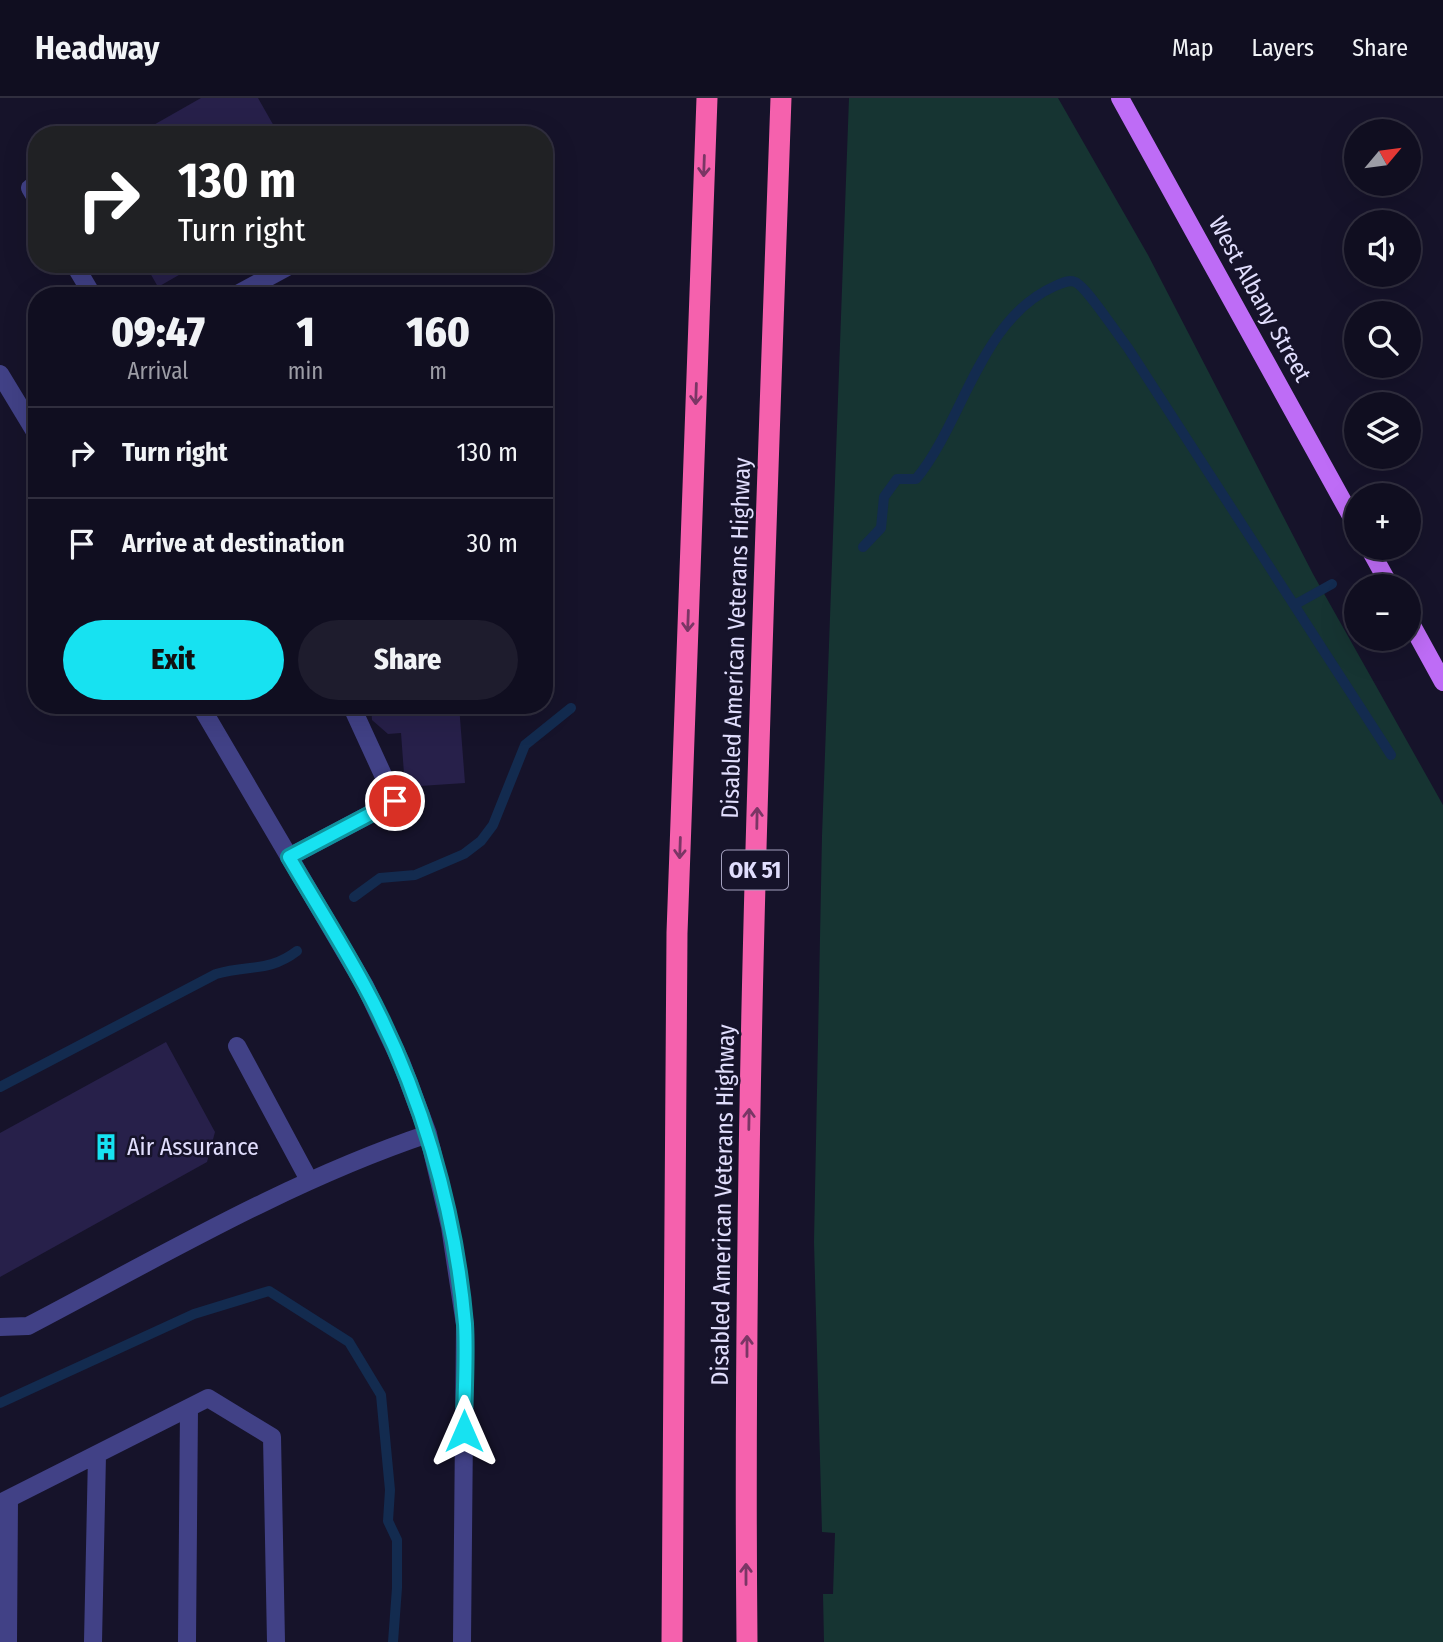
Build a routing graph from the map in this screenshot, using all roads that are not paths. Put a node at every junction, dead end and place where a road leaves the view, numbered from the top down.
1 (706, 98) edge
2 (781, 98) edge
3 (1120, 98) edge
4 (276, 273) edge
5 (250, 287) edge
6 (0, 374) edge
7 (28, 408) edge
8 (1344, 503) edge
9 (1421, 642) edge
10 (1443, 682) edge
11 (205, 714) edge
12 (355, 714) edge
13 (289, 857) junction
14 (237, 1046) dead end
15 (428, 1134) junction
16 (309, 1180) junction
17 (0, 1327) edge
18 (189, 1408) junction
19 (97, 1455) junction
20 (4, 1501) edge
21 (8, 1642) edge
22 (93, 1642) edge
23 (187, 1642) edge
24 (276, 1642) edge
25 (462, 1642) edge
26 (672, 1642) edge
27 (747, 1642) edge

1 -> 26 highway, Disabled American Veterans Highway
27 -> 2 highway, Disabled American Veterans Highway / OK 51
3 - 8 main road, West Albany Street
4 - 5 street
6 - 7 street
9 - 10 main road
11 - 13 street
12 - 13 street
13 - 15 street
14 - 16 street
15 - 16 street
15 - 25 street
16 - 17 street
18 - 19 street
18 - 23 street
18 - 24 street
19 - 20 street
19 - 22 street
20 - 21 street

